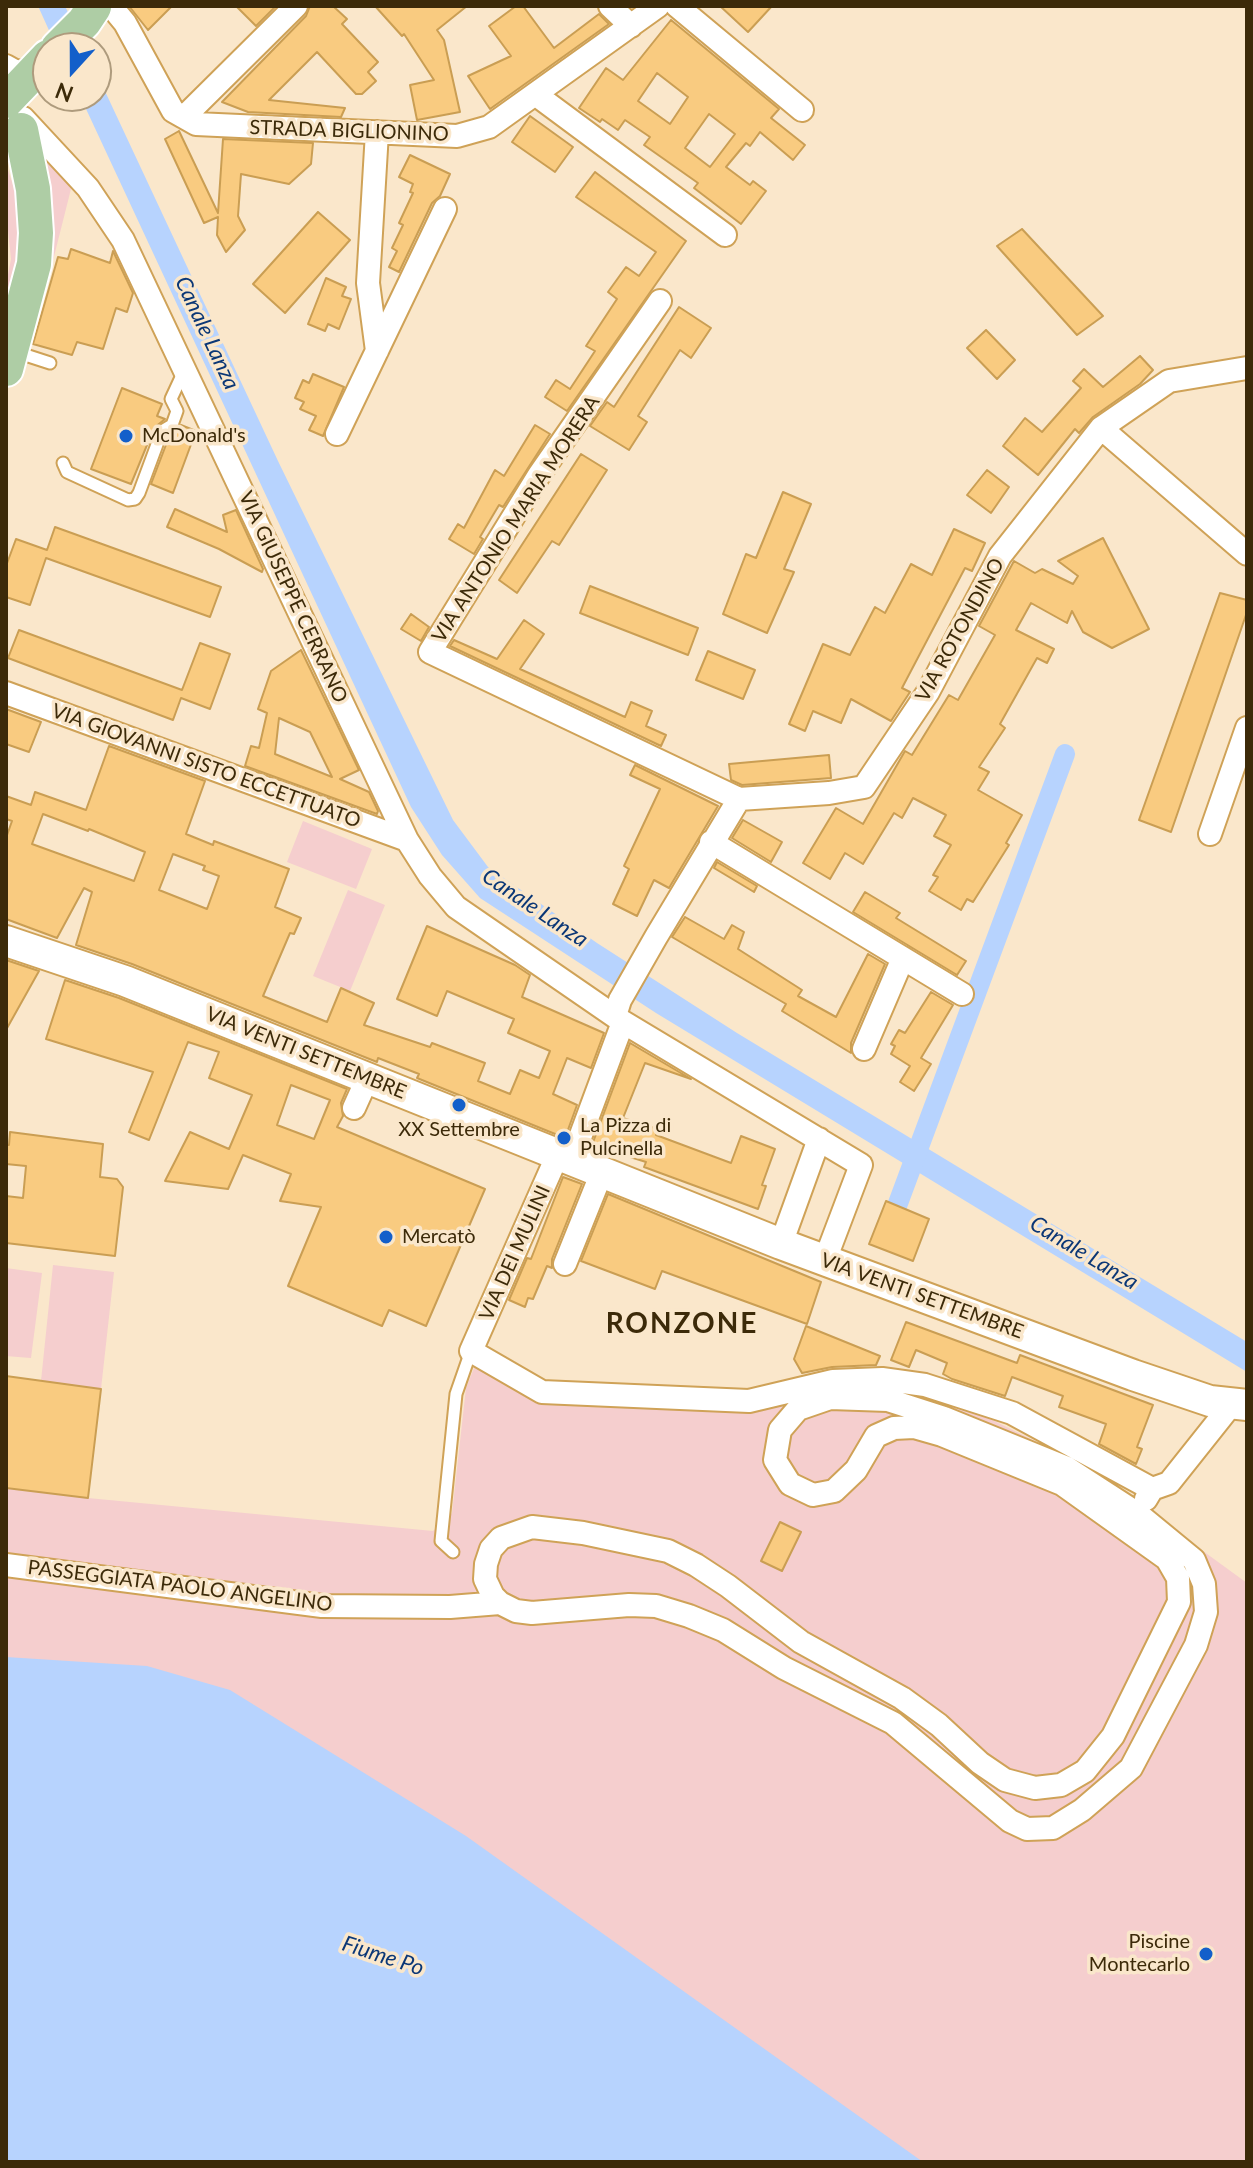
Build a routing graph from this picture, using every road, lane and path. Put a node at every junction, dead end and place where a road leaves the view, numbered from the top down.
1 (296, 6) edge
2 (610, 6) edge
3 (658, 6) edge
4 (677, 6) edge
5 (98, 9) edge
6 (631, 26) junction
7 (74, 32) edge
8 (535, 94) junction
9 (19, 107) edge
10 (802, 110) dead end
11 (184, 117) junction
12 (377, 132) junction
13 (445, 209) dead end
14 (725, 235) dead end
15 (660, 301) dead end
16 (377, 351) junction
17 (9, 360) edge
18 (50, 363) dead end
19 (1247, 368) edge
20 (184, 369) junction
21 (1101, 428) junction
22 (337, 434) dead end
23 (63, 463) dead end
24 (1247, 554) edge
25 (6, 693) edge
26 (1247, 728) edge
27 (739, 799) junction
28 (1210, 834) dead end
29 (407, 840) junction
30 (711, 842) junction
31 (6, 941) edge
32 (903, 958) junction
33 (962, 994) dead end
34 (619, 1013) junction
35 (864, 1049) dead end
36 (368, 1077) junction
37 (354, 1108) dead end
38 (819, 1139) junction
39 (565, 1156) junction
40 (602, 1172) junction
41 (781, 1244) junction
42 (825, 1260) junction
43 (565, 1264) dead end
44 (471, 1351) junction
45 (1243, 1405) edge
46 (1152, 1489) junction
47 (1138, 1514) junction
48 (453, 1552) dead end
49 (6, 1565) edge
50 (500, 1603) junction

1 - 11 street
2 - 6 street
3 - 6 street, STRADA BIGLIONINO
4 - 10 street
5 - 7 main road
5 - 11 street
6 - 8 street, STRADA BIGLIONINO
8 - 12 street, STRADA BIGLIONINO
8 - 14 street
9 - 17 main road
9 - 20 street, VIA GIUSEPPE CERRANO
11 - 12 street, STRADA BIGLIONINO
12 - 16 street
13 - 16 street
15 - 27 street, VIA ANTONIO MARIA MORERA
16 - 22 street
17 - 18 lane
19 - 21 street, VIA ROTONDINO
20 - 23 lane
20 - 29 street, VIA GIUSEPPE CERRANO
21 - 24 street
21 - 27 street, VIA ROTONDINO
25 - 29 street, VIA GIOVANNI SISTO ECCETTUATO
26 - 28 street
27 - 30 street
29 - 34 street, VIA GIUSEPPE CERRANO
30 - 32 street
30 - 34 street
31 - 36 main road, VIA VENTI SETTEMBRE
32 - 33 street
32 - 35 street
34 - 38 street, VIA GIUSEPPE CERRANO
34 - 39 street
36 - 37 street
36 - 39 main road, VIA VENTI SETTEMBRE
38 - 41 street
38 - 42 street, VIA GIUSEPPE CERRANO
39 - 40 main road, VIA VENTI SETTEMBRE
39 - 44 street, VIA DEI MULINI
40 - 41 main road, VIA VENTI SETTEMBRE
40 - 43 street
41 - 42 main road, VIA VENTI SETTEMBRE
42 - 45 main road, VIA VENTI SETTEMBRE
44 - 46 street
44 - 48 lane
45 - 46 street
46 - 47 street
47 - 50 street, PASSEGGIATA PAOLO ANGELINO
47 - 50 street, PASSEGGIATA PAOLO ANGELINO
49 - 50 street, PASSEGGIATA PAOLO ANGELINO

